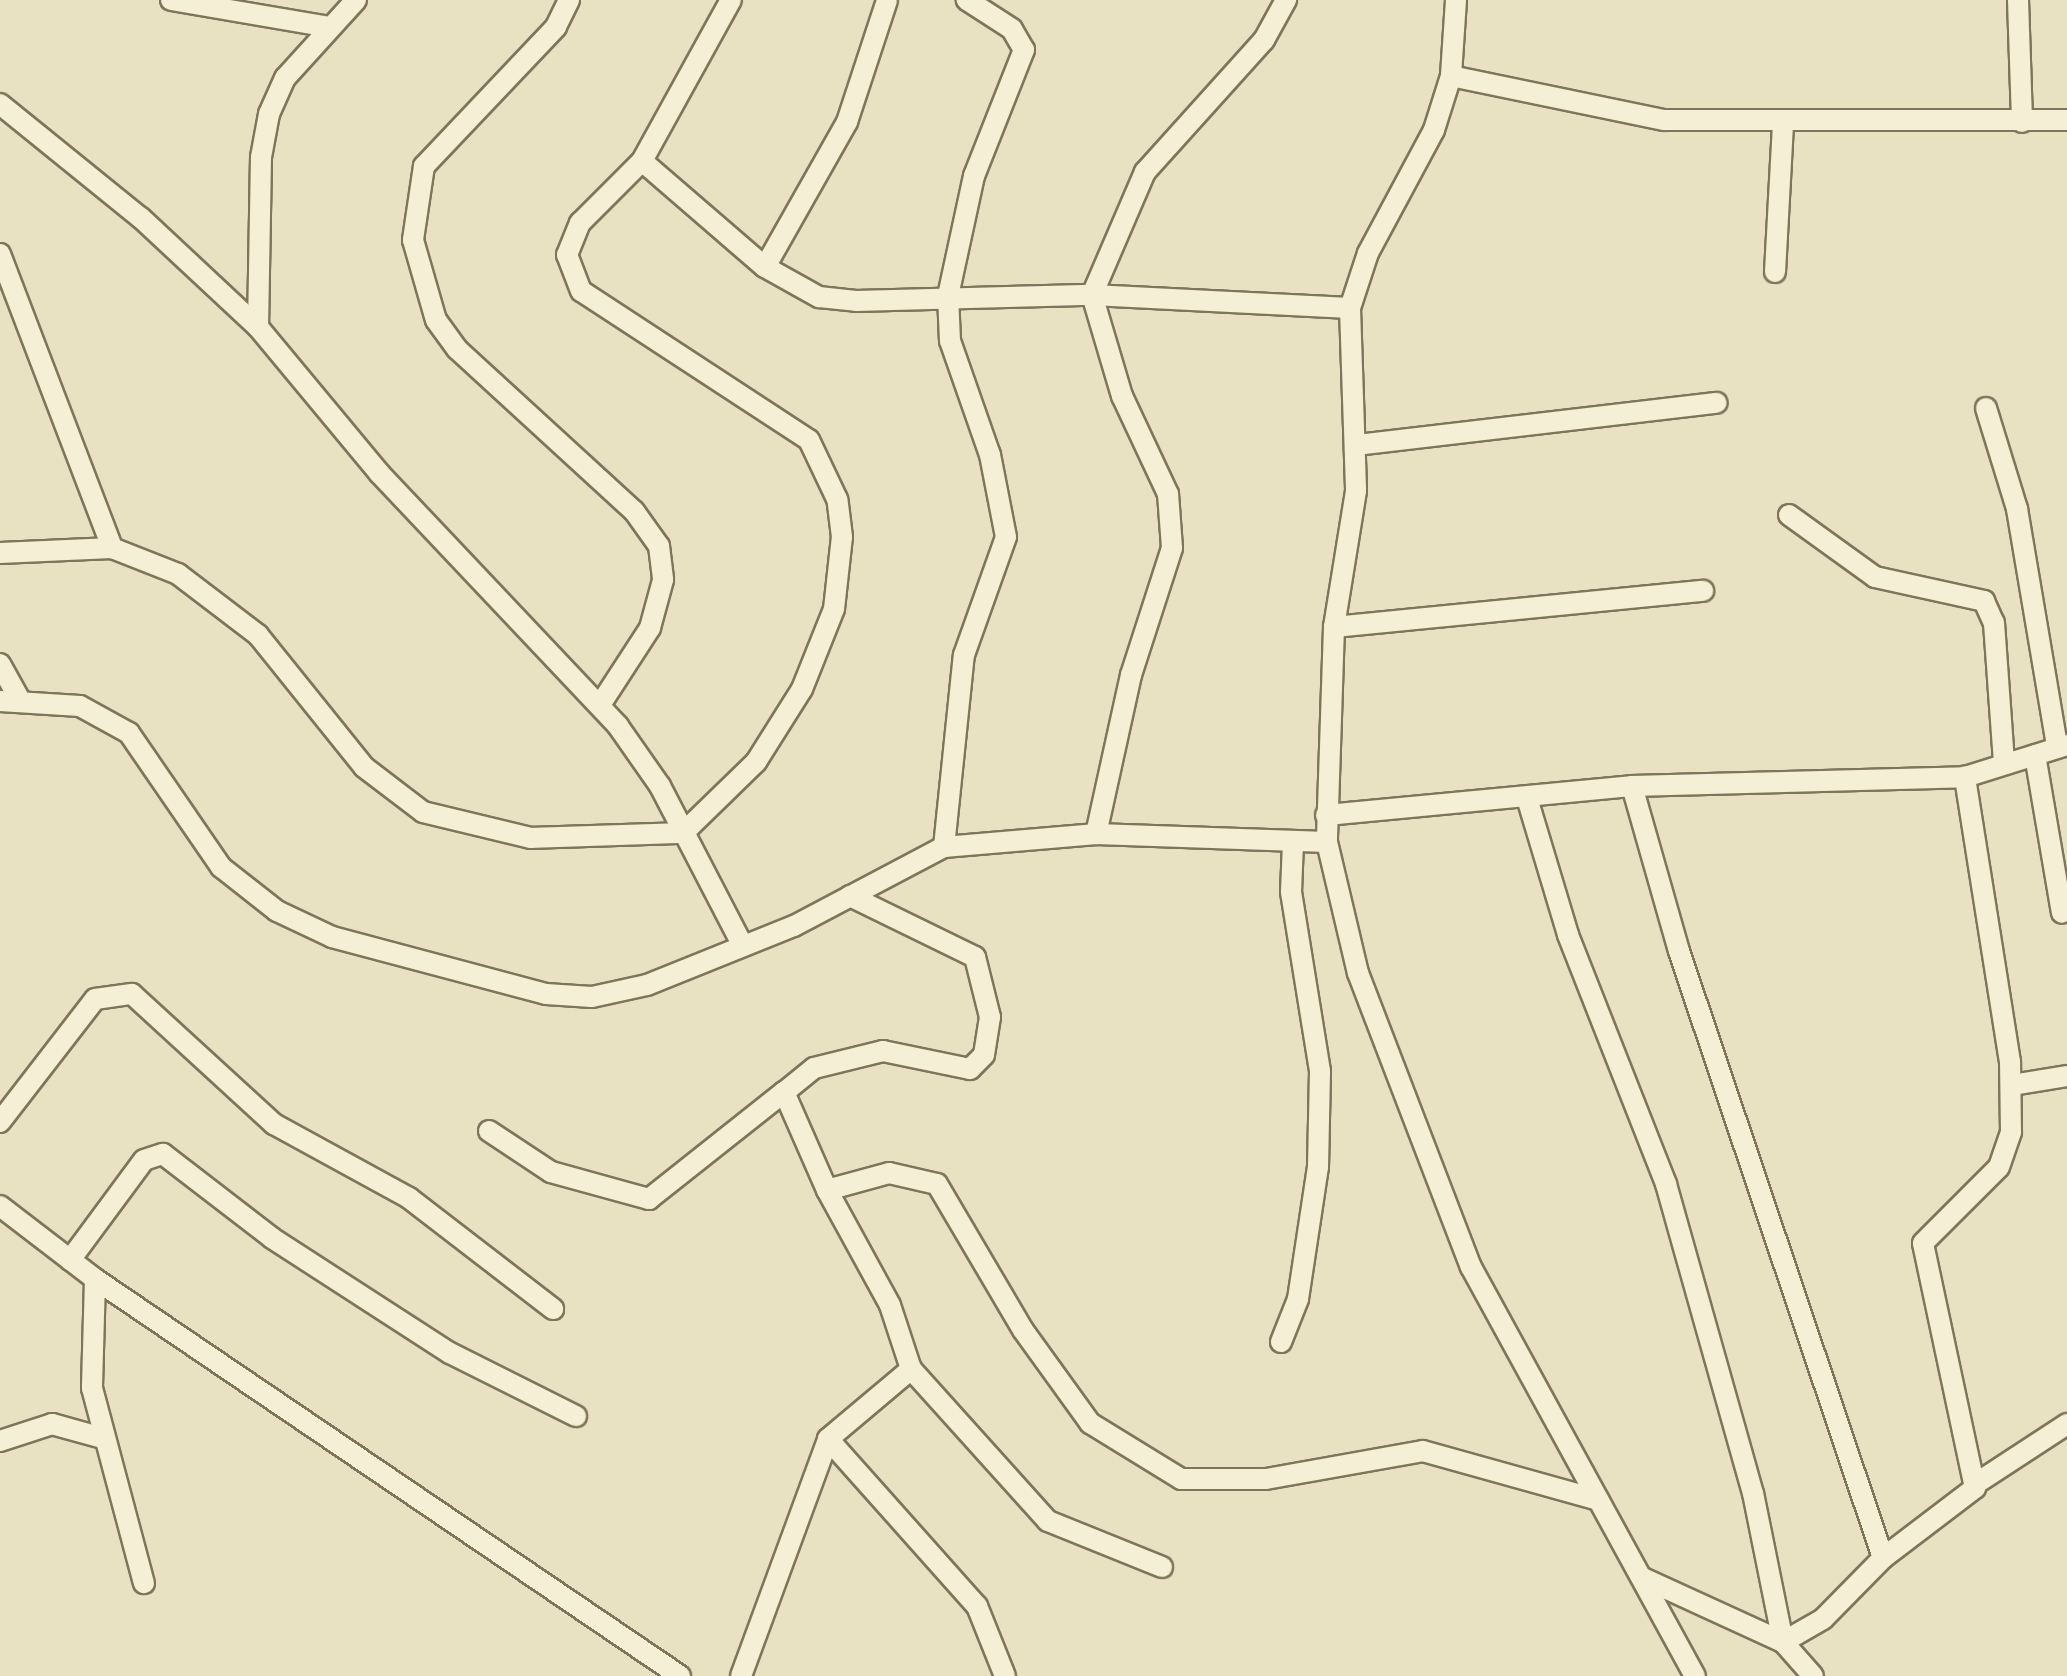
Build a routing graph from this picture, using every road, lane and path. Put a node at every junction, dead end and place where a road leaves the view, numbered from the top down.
1 (171, 0) edge
2 (356, 0) edge
3 (568, 0) edge
4 (731, 0) edge
5 (886, 0) edge
6 (967, 0) edge
7 (1286, 0) edge
8 (1456, 0) edge
9 (2018, 0) edge
10 (329, 27) junction
11 (1451, 76) junction
12 (0, 104) edge
13 (2067, 120) edge
14 (1783, 122) junction
15 (2022, 122) junction
16 (642, 161) junction
17 (0, 254) edge
18 (766, 267) junction
19 (1775, 272) dead end
20 (1092, 295) junction
21 (948, 296) junction
22 (1350, 308) junction
23 (258, 327) junction
24 (1717, 403) dead end
25 (1986, 408) dead end
26 (1357, 444) junction
27 (1790, 515) dead end
28 (112, 548) junction
29 (0, 553) edge
30 (1703, 591) dead end
31 (1334, 626) junction
32 (0, 664) edge
33 (10, 701) edge
34 (600, 705) junction
35 (2062, 745) edge
36 (2035, 754) junction
37 (2004, 764) junction
38 (1964, 777) junction
39 (1632, 786) junction
40 (1527, 798) junction
41 (1326, 815) junction
42 (682, 832) junction
43 (1096, 834) junction
44 (1327, 842) junction
45 (1294, 844) junction
46 (944, 847) junction
47 (850, 896) junction
48 (2062, 913) dead end
49 (743, 946) junction
50 (2067, 1076) edge
51 (2012, 1085) junction
52 (784, 1092) junction
53 (0, 1122) edge
54 (489, 1130) dead end
55 (827, 1190) junction
56 (0, 1206) edge
57 (70, 1260) junction
58 (96, 1279) junction
59 (552, 1309) dead end
60 (1280, 1342) dead end
61 (911, 1370) junction
62 (576, 1416) dead end
63 (2067, 1424) edge
64 (102, 1438) junction
65 (828, 1439) junction
66 (0, 1440) edge
67 (1976, 1483) junction
68 (1598, 1500) junction
69 (1883, 1558) junction
70 (1162, 1567) dead end
71 (1643, 1578) junction
72 (144, 1584) dead end
73 (1782, 1642) junction
74 (680, 1676) edge
75 (741, 1676) edge
76 (1005, 1676) edge
77 (1694, 1676) edge
78 (1813, 1676) edge

1 - 10 street
2 - 10 street
3 - 34 street
4 - 16 street
5 - 18 street
6 - 21 street
7 - 20 street
8 - 11 street
9 - 15 street
10 - 23 street
11 - 14 street
11 - 22 street
12 - 23 street
13 - 15 street
14 - 15 street
14 - 19 street
16 - 18 street
16 - 42 street
17 - 28 street
18 - 21 street
20 - 21 street
20 - 22 street
20 - 43 street
21 - 46 street
22 - 26 street
23 - 34 street
24 - 26 street
25 - 35 street
26 - 31 street
27 - 37 street
28 - 29 street
28 - 42 street
30 - 31 street
31 - 41 street
32 - 33 street
33 - 49 street
34 - 42 street
35 - 36 street
36 - 37 street
36 - 48 street
37 - 38 street
38 - 39 street
38 - 51 street
39 - 40 street
39 - 69 street
40 - 41 street
40 - 73 street
41 - 44 street
42 - 49 street
43 - 45 street
43 - 46 street
44 - 45 street
44 - 68 street
45 - 60 street
46 - 47 street
47 - 49 street
47 - 52 street
50 - 51 street
51 - 67 street
52 - 54 street
52 - 55 street
53 - 59 street
55 - 61 street
55 - 68 street
56 - 57 street
57 - 58 street
57 - 62 street
58 - 64 street
58 - 74 street
61 - 65 street
61 - 70 street
63 - 67 street
64 - 66 street
64 - 72 street
65 - 75 street
65 - 76 street
67 - 69 street
68 - 71 street
69 - 73 street
71 - 73 street
71 - 77 street
73 - 78 street

